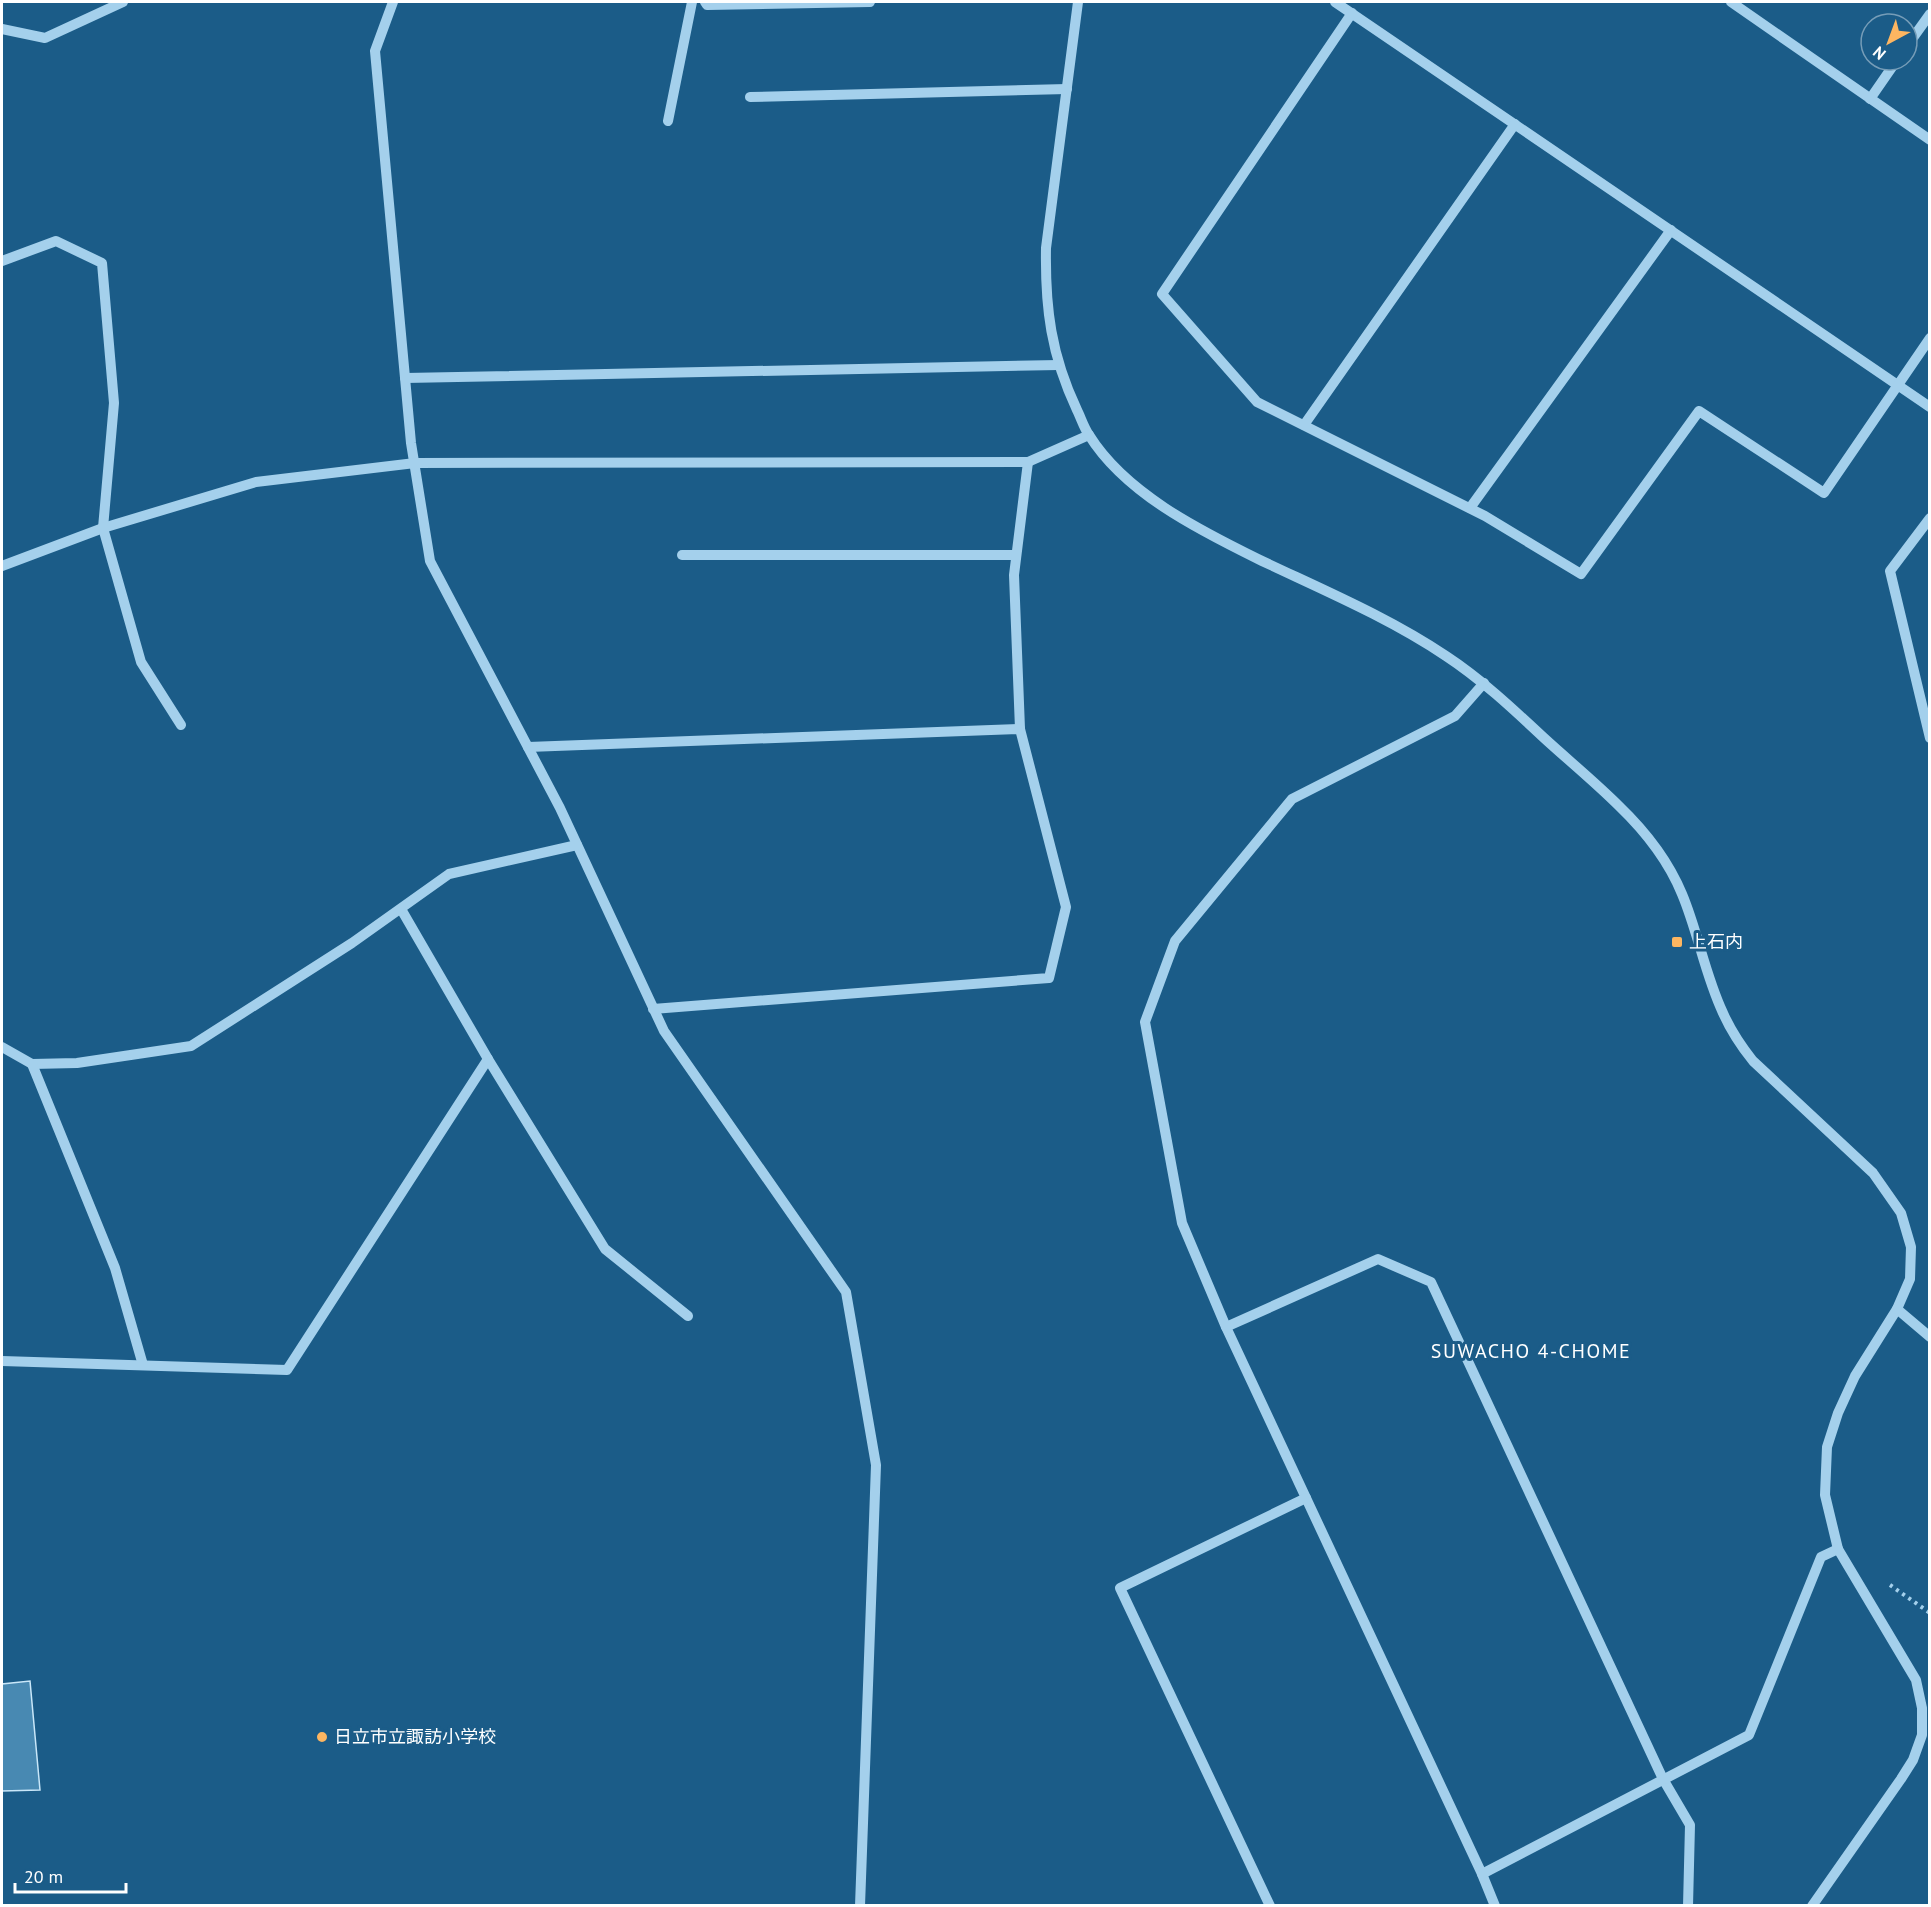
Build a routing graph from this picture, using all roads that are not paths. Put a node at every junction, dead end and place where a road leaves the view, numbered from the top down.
1 (123, 2) edge
2 (393, 2) edge
3 (692, 2) edge
4 (705, 2) edge
5 (870, 2) edge
6 (1078, 2) edge
7 (1335, 2) edge
8 (1731, 2) edge
9 (1352, 13) junction
10 (1929, 14) edge
11 (2, 29) edge
12 (1919, 29) edge
13 (1889, 72) edge
14 (1067, 89) junction
15 (750, 97) dead end
16 (1870, 99) junction
17 (668, 121) dead end
18 (1515, 124) junction
19 (1929, 140) edge
20 (1671, 230) junction
21 (2, 261) edge
22 (1929, 338) edge
23 (1059, 365) junction
24 (405, 378) junction
25 (1898, 386) junction
26 (1929, 407) edge
27 (1304, 425) junction
28 (1089, 435) junction
29 (1028, 462) junction
30 (415, 463) junction
31 (1470, 508) junction
32 (1929, 518) edge
33 (102, 528) junction
34 (682, 555) dead end
35 (1016, 555) junction
36 (2, 567) edge
37 (1484, 683) junction
38 (181, 725) dead end
39 (1020, 729) junction
40 (1929, 738) edge
41 (528, 747) junction
42 (577, 845) junction
43 (401, 909) junction
44 (653, 1009) junction
45 (2, 1047) edge
46 (488, 1059) junction
47 (32, 1064) junction
48 (1897, 1309) junction
49 (688, 1316) dead end
50 (1226, 1327) junction
51 (1929, 1337) edge
52 (2, 1361) edge
53 (143, 1365) junction
54 (1306, 1498) junction
55 (1838, 1549) junction
56 (1926, 1739) edge
57 (1663, 1779) junction
58 (1482, 1874) junction
59 (860, 1905) edge
60 (1270, 1905) edge
61 (1495, 1905) edge
62 (1688, 1905) edge
63 (1812, 1905) edge

1 - 11 street
2 - 24 street
3 - 17 street
4 - 5 street
6 - 14 street
7 - 9 street
8 - 16 street
9 - 18 street
9 - 27 street
10 - 12 street
13 - 16 street
14 - 15 street
14 - 23 street
16 - 19 street
18 - 20 street
18 - 27 street
20 - 25 street
20 - 31 street
21 - 33 street
22 - 25 street
23 - 24 street
23 - 28 street
24 - 30 street
25 - 26 street
25 - 31 street
27 - 31 street
28 - 29 street
28 - 37 street
29 - 30 street
29 - 35 street
30 - 33 street
30 - 41 street
32 - 40 street
33 - 36 street
33 - 38 street
34 - 35 street
35 - 39 street
37 - 48 street
37 - 50 street
39 - 41 street
39 - 44 street
41 - 42 street
42 - 43 street
42 - 44 street
43 - 46 street
43 - 47 street
44 - 59 street
45 - 47 street
46 - 49 street
46 - 53 street
47 - 53 street
48 - 51 street
48 - 55 street
50 - 54 street
50 - 57 street
52 - 53 street
54 - 58 street
54 - 60 street
55 - 56 street
55 - 57 street
56 - 63 street
57 - 58 street
57 - 62 street
58 - 61 street

